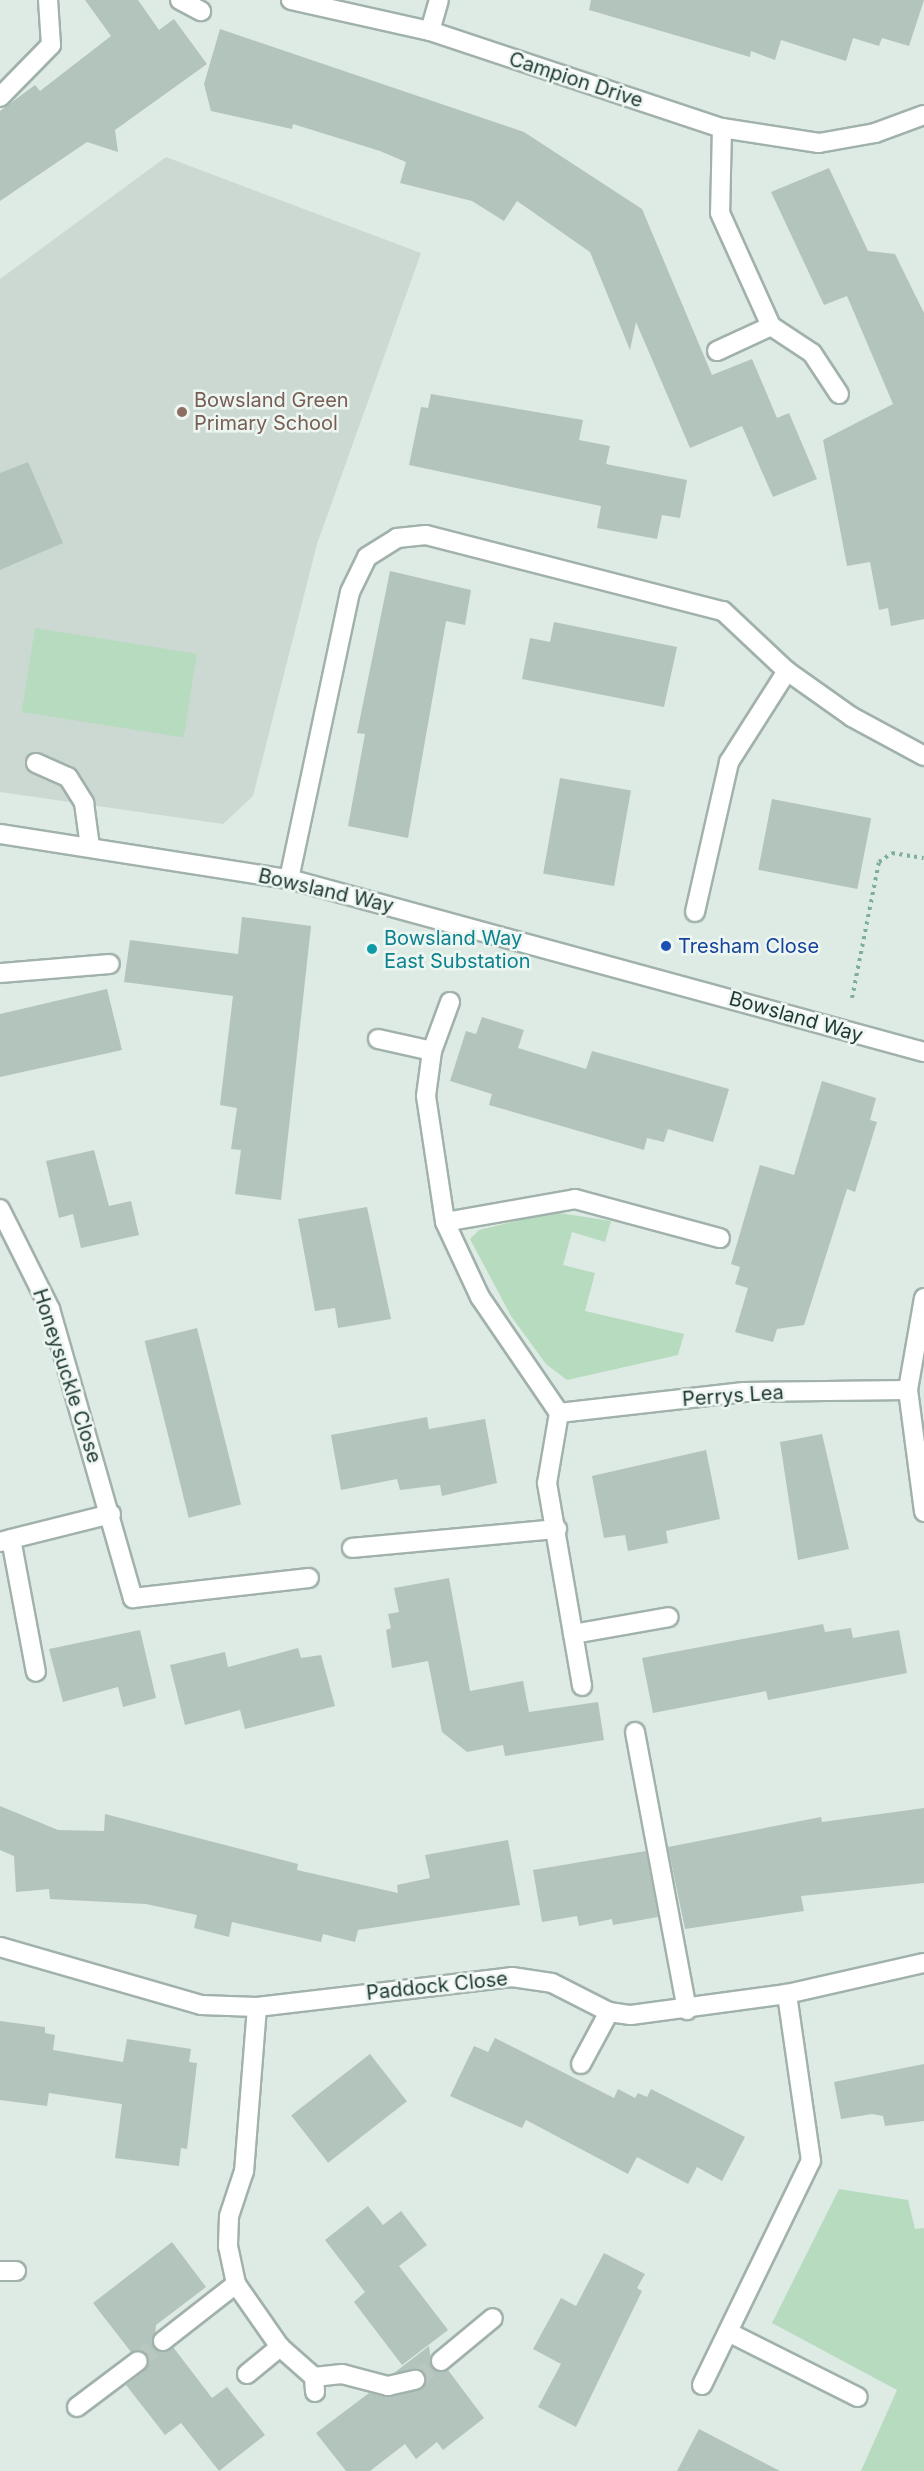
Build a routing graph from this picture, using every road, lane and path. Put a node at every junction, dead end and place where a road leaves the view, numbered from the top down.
1 (48, 0) edge
2 (180, 0) edge
3 (291, 0) edge
4 (439, 0) edge
5 (201, 10) dead end
6 (430, 32) junction
7 (0, 97) edge
8 (924, 115) edge
9 (722, 128) junction
10 (771, 326) junction
11 (717, 351) dead end
12 (839, 394) dead end
13 (787, 671) junction
14 (924, 756) edge
15 (36, 763) dead end
16 (0, 834) edge
17 (90, 848) junction
18 (924, 858) edge
19 (289, 879) junction
20 (695, 912) dead end
21 (110, 964) dead end
22 (0, 973) edge
23 (450, 1002) dead end
24 (842, 1030) junction
25 (378, 1039) dead end
26 (432, 1051) junction
27 (924, 1052) edge
28 (0, 1209) edge
29 (446, 1222) junction
30 (720, 1238) dead end
31 (924, 1298) edge
32 (908, 1390) junction
33 (559, 1413) junction
34 (924, 1512) edge
35 (111, 1514) junction
36 (557, 1529) junction
37 (5, 1540) edge
38 (352, 1548) dead end
39 (309, 1578) dead end
40 (669, 1617) dead end
41 (573, 1634) junction
42 (36, 1672) dead end
43 (582, 1686) dead end
44 (635, 1732) dead end
45 (0, 1947) edge
46 (924, 1963) edge
47 (787, 1994) junction
48 (257, 2007) junction
49 (687, 2010) junction
50 (609, 2012) junction
51 (581, 2064) dead end
52 (236, 2284) junction
53 (493, 2318) dead end
54 (728, 2332) junction
55 (163, 2341) tunnel mouth
56 (280, 2347) junction
57 (138, 2361) tunnel mouth
58 (441, 2361) tunnel mouth
59 (247, 2374) dead end
60 (415, 2380) tunnel mouth
61 (702, 2385) dead end
62 (858, 2397) dead end
63 (77, 2407) dead end

1 - 7 street
2 - 5 street
3 - 6 street, Campion Drive
4 - 6 street
6 - 9 street, Campion Drive
8 - 9 street, Campion Drive
9 - 10 street
10 - 11 street
10 - 12 street
13 - 14 street
13 - 19 street
13 - 20 street
15 - 17 street
16 - 17 street, Bowsland Way
17 - 19 street, Bowsland Way
18 - 24 path
19 - 24 street, Bowsland Way
21 - 22 street
23 - 26 street
24 - 27 street, Bowsland Way
25 - 26 street
26 - 29 street
28 - 35 street, Honeysuckle Close
29 - 30 street
29 - 33 street
31 - 32 street
32 - 33 street, Perrys Lea
32 - 34 street
33 - 36 street
35 - 37 street
35 - 39 street, Honeysuckle Close
36 - 38 street
36 - 41 street
37 - 42 street
40 - 41 street
41 - 43 street
44 - 49 street
45 - 48 street, Paddock Close
46 - 47 street, Paddock Close
47 - 49 street, Paddock Close
47 - 54 street
48 - 50 street, Paddock Close
48 - 52 street
49 - 50 street, Paddock Close
50 - 51 street
52 - 55 street
52 - 56 street
53 - 58 street
54 - 61 street
54 - 62 street
56 - 59 street
56 - 60 street
57 - 63 street

